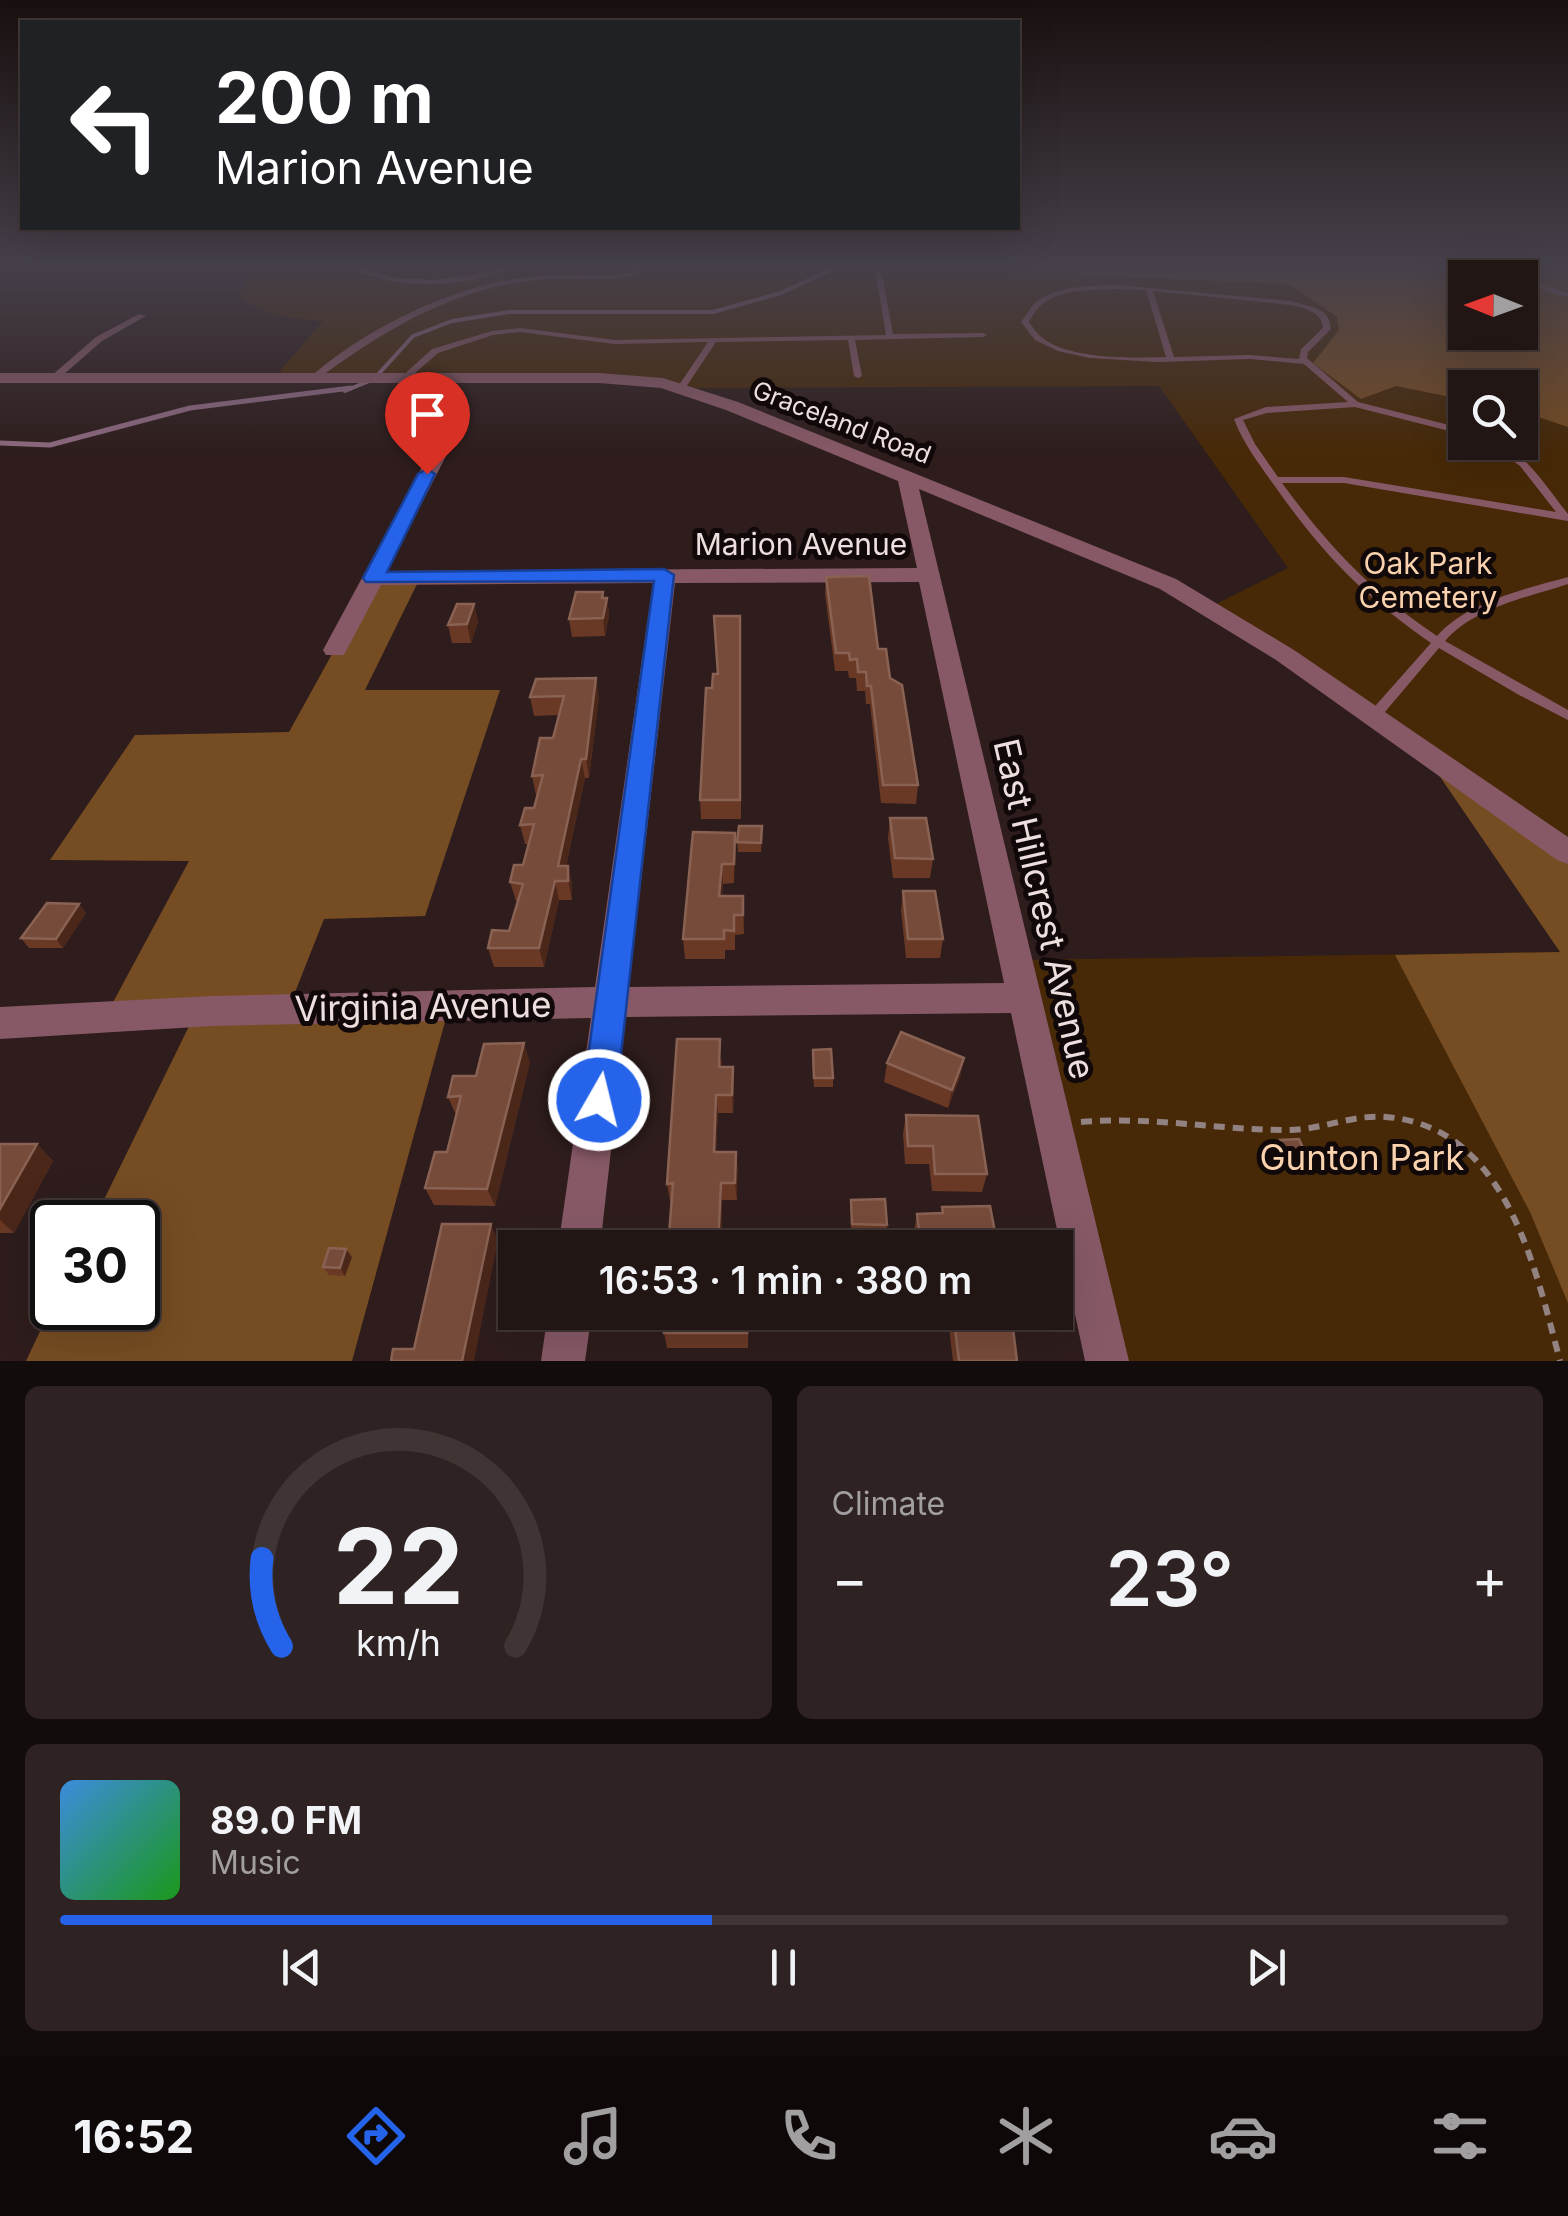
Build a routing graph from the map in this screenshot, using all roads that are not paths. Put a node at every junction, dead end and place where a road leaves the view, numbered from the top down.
1 (120, 328) edge
2 (389, 328) edge
3 (888, 328) edge
4 (1028, 328) edge
5 (1161, 328) edge
6 (1327, 328) edge
7 (983, 336) dead end
8 (890, 337) junction
9 (852, 338) junction
10 (714, 340) junction
11 (1170, 358) junction
12 (1304, 362) junction
13 (858, 376) dead end
14 (0, 378) edge
15 (53, 379) junction
16 (312, 379) junction
17 (403, 379) junction
18 (682, 388) junction
19 (1355, 404) junction
20 (1448, 428) edge
21 (437, 456) dead end
22 (1517, 460) edge
23 (906, 474) junction
24 (1275, 480) junction
25 (1567, 518) edge
26 (664, 575) junction
27 (930, 575) junction
28 (374, 578) junction
29 (1568, 580) edge
30 (1436, 646) junction
31 (335, 650) dead end
32 (1374, 716) junction
33 (1568, 716) edge
34 (1568, 852) edge
35 (1026, 998) junction
36 (612, 1002) junction
37 (0, 1023) edge
38 (581, 1230) edge
39 (567, 1330) edge
40 (563, 1361) edge
41 (1108, 1361) edge

1 - 15 lane
2 - 16 lane
3 - 8 lane
4 - 11 lane
5 - 11 lane
6 - 12 lane
7 - 8 lane
8 - 9 lane
9 - 10 lane
9 - 13 lane
10 - 17 lane
10 - 18 lane
11 - 12 lane
12 - 19 lane
14 - 15 street, Graceland Road
15 - 16 street, Graceland Road
16 - 17 street, Graceland Road
17 - 18 street, Graceland Road
18 - 23 street, Graceland Road
19 - 20 lane
19 - 24 lane
21 - 28 street
22 - 25 lane
23 - 27 street, East Hillcrest Avenue
23 - 32 street, Graceland Road
24 - 25 lane
24 - 30 lane
26 - 27 street, Marion Avenue
26 - 28 street, Marion Avenue
26 - 36 street
27 - 35 street, East Hillcrest Avenue
28 - 31 street
29 - 30 lane
30 - 32 lane
30 - 33 lane
32 - 34 street, Graceland Road
35 - 36 street, Virginia Avenue
35 - 41 street, East Hillcrest Avenue
36 - 37 street, Virginia Avenue
36 - 38 street
39 - 40 street

